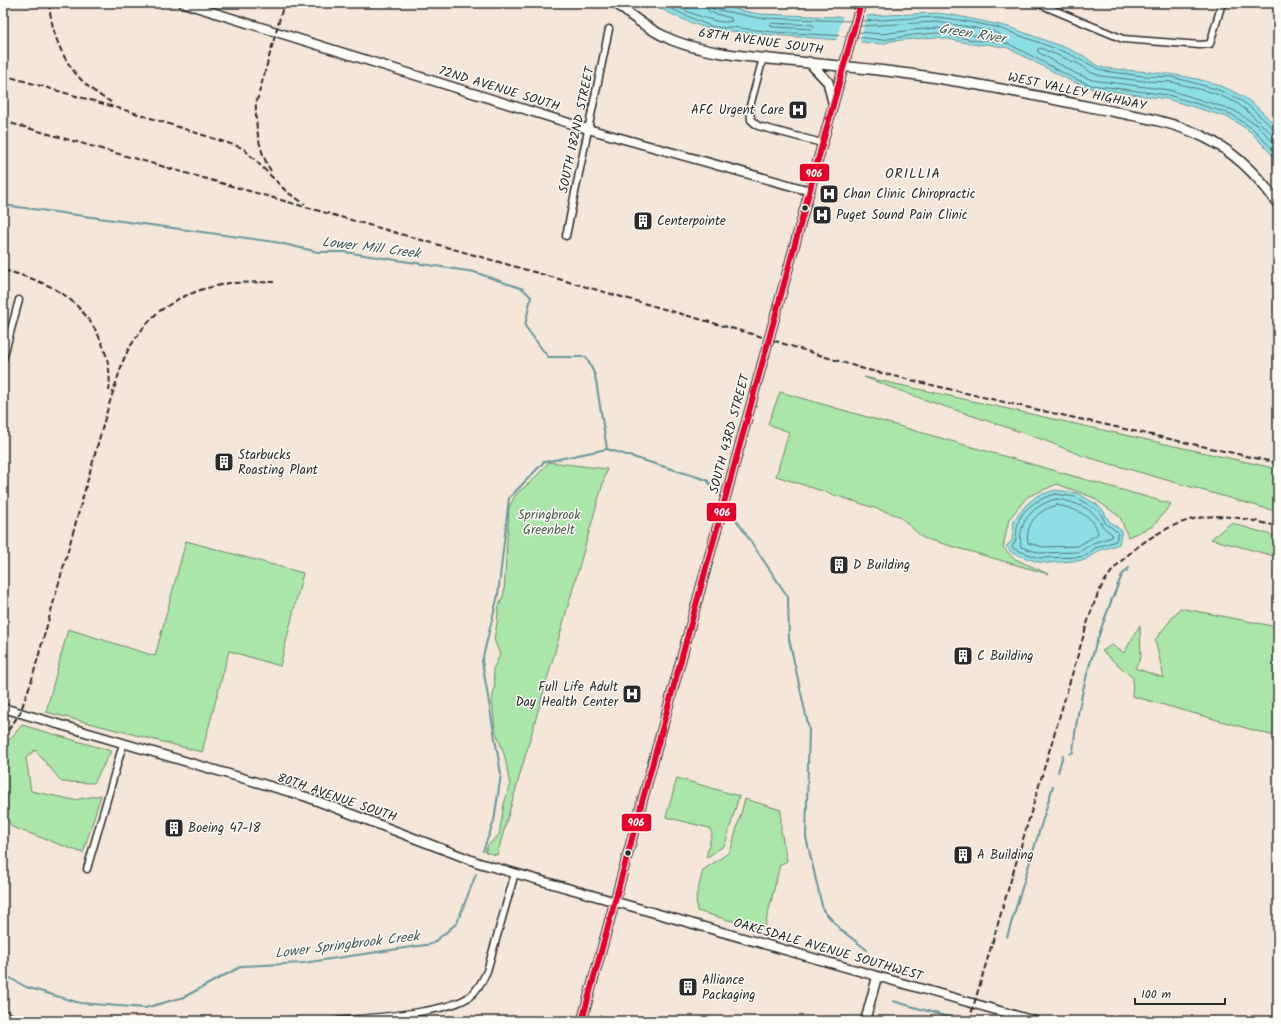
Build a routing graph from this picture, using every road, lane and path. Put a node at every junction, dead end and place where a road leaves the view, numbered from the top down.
1 (183, 3) edge
2 (616, 3) edge
3 (861, 3) edge
4 (1037, 3) edge
5 (1222, 3) edge
6 (609, 29) dead end
7 (763, 58) junction
8 (809, 62) junction
9 (842, 67) junction
10 (833, 102) junction
11 (588, 129) junction
12 (822, 143) junction
13 (810, 191) junction
14 (1278, 204) edge
15 (566, 236) dead end
16 (19, 300) dead end
17 (3, 358) edge
18 (3, 708) edge
19 (123, 744) junction
20 (88, 869) dead end
21 (515, 873) junction
22 (615, 901) junction
23 (877, 977) junction
24 (3, 1013) edge
25 (17, 1021) edge
26 (338, 1021) edge
27 (582, 1021) edge
28 (865, 1021) edge
29 (1035, 1021) edge

1 - 11 street, 72ND AVENUE SOUTH
2 - 7 main road, 68TH AVENUE SOUTH
3 - 9 street, SOUTH 43RD STREET
4 - 5 street
6 - 11 street, SOUTH 182ND STREET
7 - 8 main road, 68TH AVENUE SOUTH
7 - 12 street
8 - 9 main road, 68TH AVENUE SOUTH
8 - 10 main road
9 - 10 street, SOUTH 43RD STREET
9 - 14 main road, WEST VALLEY HIGHWAY
10 - 12 street, SOUTH 43RD STREET
11 - 13 street, 72ND AVENUE SOUTH
11 - 15 street, SOUTH 182ND STREET
12 - 13 street, SOUTH 43RD STREET
13 - 22 street, SOUTH 43RD STREET
16 - 17 street
18 - 19 street, 80TH AVENUE SOUTH
19 - 20 street
19 - 21 street, 80TH AVENUE SOUTH
21 - 22 street, 80TH AVENUE SOUTH
21 - 26 street
22 - 23 street, OAKESDALE AVENUE SOUTHWEST
22 - 27 street, SOUTH 43RD STREET
23 - 28 street
23 - 29 street, OAKESDALE AVENUE SOUTHWEST
24 - 25 street

